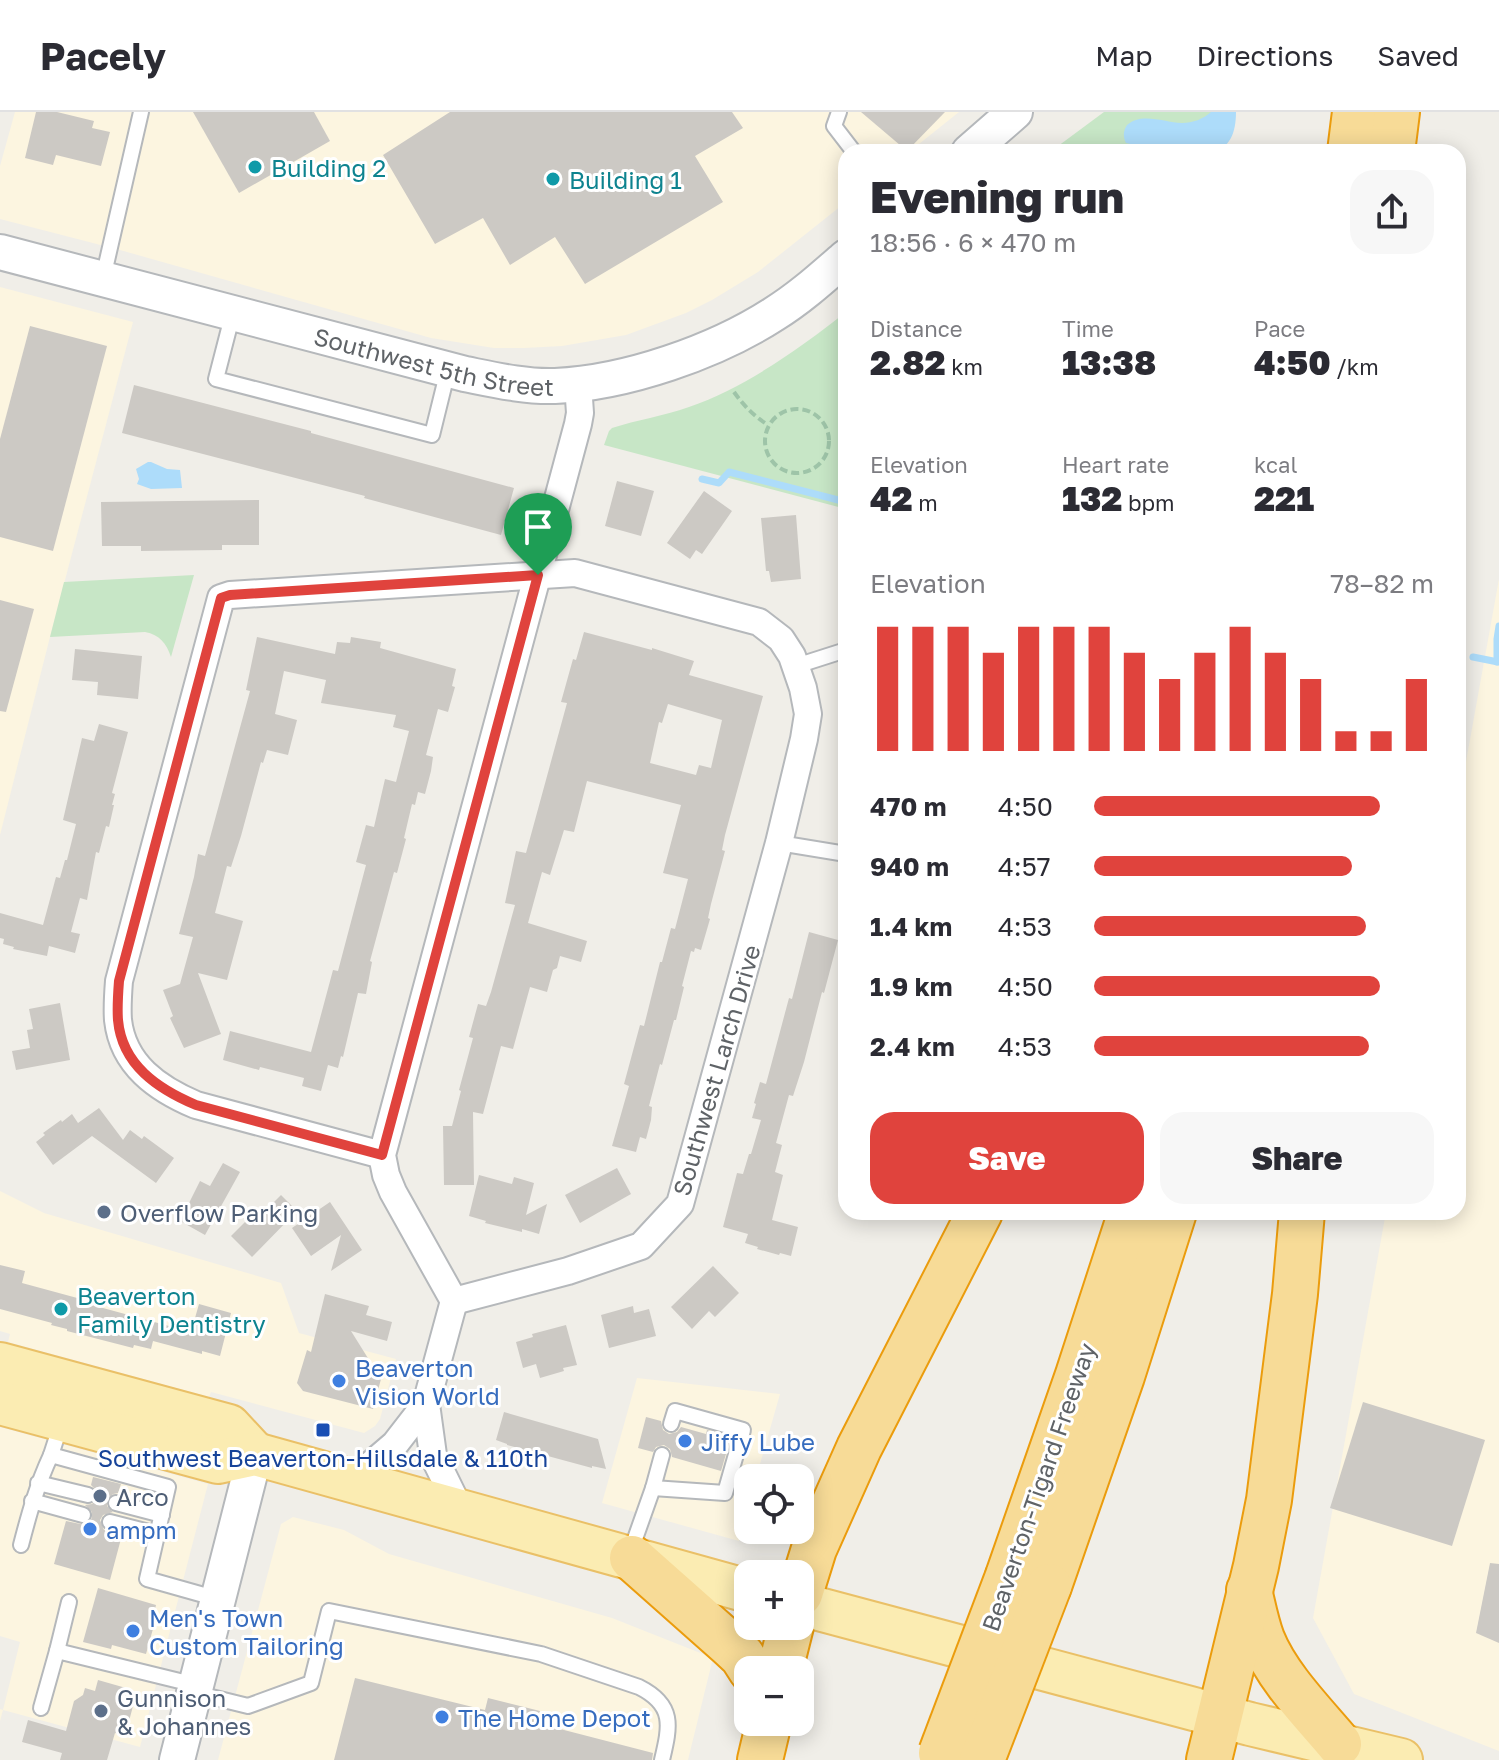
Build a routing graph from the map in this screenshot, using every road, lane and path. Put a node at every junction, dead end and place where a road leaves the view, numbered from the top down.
1 (141, 112) edge
2 (839, 112) edge
3 (1015, 112) edge
4 (1355, 112) edge
5 (1397, 112) edge
6 (848, 144) edge
7 (978, 144) edge
8 (1351, 144) edge
9 (1393, 144) edge
10 (0, 252) edge
11 (838, 264) edge
12 (103, 278) junction
13 (233, 313) junction
14 (448, 370) junction
15 (578, 384) junction
16 (734, 392) dead end
17 (768, 425) junction
18 (538, 575) junction
19 (838, 653) edge
20 (796, 666) junction
21 (779, 843) junction
22 (838, 853) edge
23 (382, 1155) junction
24 (976, 1220) edge
25 (1128, 1220) edge
26 (1172, 1220) edge
27 (1301, 1220) edge
28 (454, 1301) junction
29 (0, 1364) edge
30 (0, 1403) edge
31 (426, 1404) junction
32 (671, 1424) dead end
33 (56, 1438) junction
34 (255, 1454) junction
35 (662, 1455) dead end
36 (173, 1467) junction
37 (353, 1480) junction
38 (38, 1483) junction
39 (653, 1488) junction
40 (88, 1495) dead end
41 (32, 1501) junction
42 (116, 1503) dead end
43 (460, 1510) junction
44 (83, 1515) dead end
45 (162, 1515) junction
46 (110, 1522) dead end
47 (157, 1534) junction
48 (21, 1545) dead end
49 (630, 1557) junction
50 (811, 1560) edge
51 (1029, 1581) junction
52 (734, 1587) edge
53 (1249, 1590) junction
54 (218, 1599) junction
55 (69, 1602) dead end
56 (814, 1608) edge
57 (57, 1651) junction
58 (742, 1656) edge
59 (195, 1689) junction
60 (41, 1708) dead end
61 (1219, 1716) junction
62 (1339, 1744) junction
63 (954, 1758) edge
64 (177, 1760) edge
65 (662, 1760) edge
66 (1209, 1760) edge
67 (1401, 1760) edge

1 - 12 lane
2 - 6 lane
3 - 7 street
4 - 8 highway
5 - 9 highway
10 - 12 street, Southwest 5th Street
11 - 15 street, Southwest 5th Street
12 - 13 street, Southwest 5th Street
13 - 14 street, Southwest 5th Street
13 - 14 lane
14 - 15 street, Southwest 5th Street
15 - 18 street
16 - 17 path
17 - 17 path
18 - 20 street, Southwest Larch Drive
18 - 23 street
18 - 23 street, Southwest Larch Drive
19 - 20 lane
20 - 21 street, Southwest Larch Drive
21 - 22 lane
21 - 28 street, Southwest Larch Drive
23 - 28 street
24 - 50 highway
25 - 51 highway, Beaverton-Tigard Freeway
26 - 51 highway, Beaverton-Tigard Freeway
27 - 53 highway
28 - 31 street
29 - 34 main road
30 - 33 main road
31 - 37 street
31 - 43 street
32 - 39 lane
33 - 36 main road
33 - 38 lane
34 - 36 main road
34 - 37 main road
34 - 54 street
35 - 39 lane
36 - 45 lane
37 - 43 main road
38 - 40 lane
38 - 41 lane
39 - 49 lane
41 - 44 lane
41 - 48 lane
42 - 45 lane
43 - 49 main road
45 - 47 lane
46 - 47 lane
47 - 54 lane
49 - 52 main road
49 - 58 highway
51 - 63 highway, Beaverton-Tigard Freeway, bridge
53 - 61 highway
53 - 62 highway
54 - 59 street
55 - 57 lane
56 - 61 main road
57 - 59 lane
57 - 60 lane
59 - 64 street
59 - 65 lane
61 - 62 main road
61 - 66 highway
62 - 67 main road

